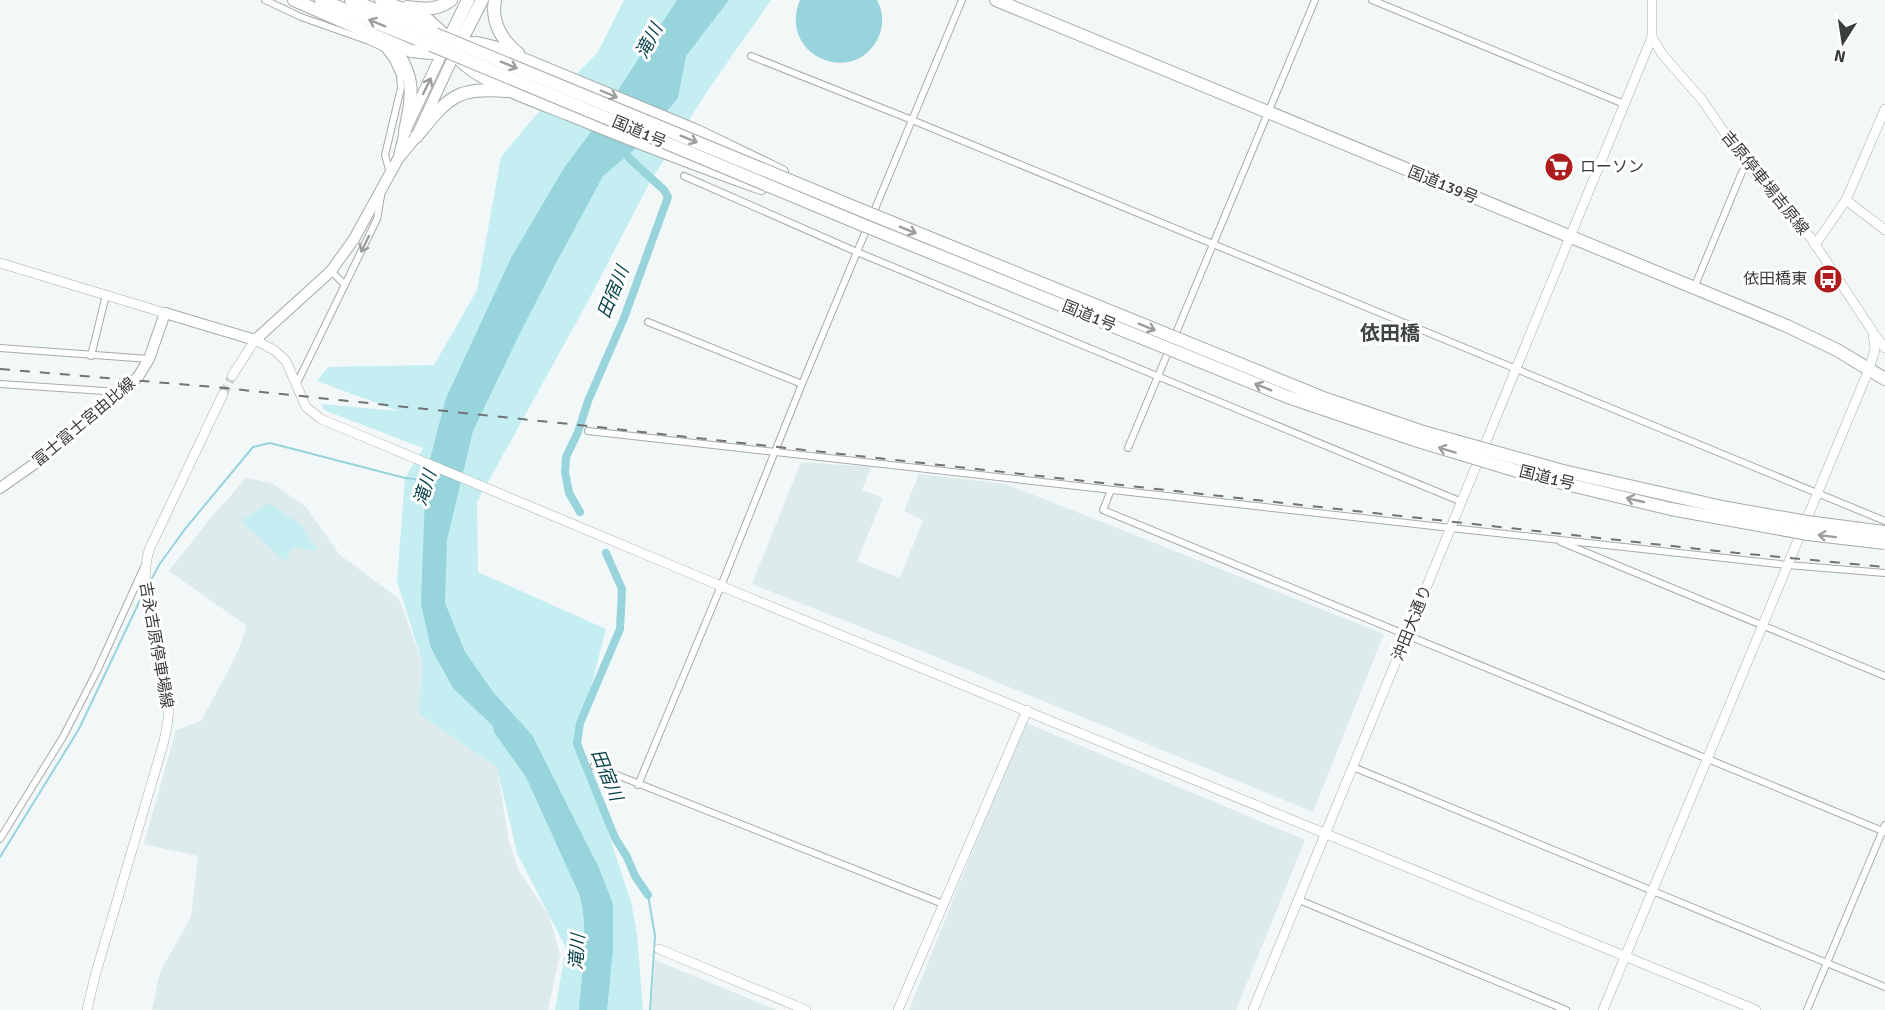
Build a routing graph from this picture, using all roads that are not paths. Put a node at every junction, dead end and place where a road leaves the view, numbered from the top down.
1 (265, 0) edge
2 (321, 0) edge
3 (351, 0) edge
4 (381, 0) edge
5 (451, 0) edge
6 (468, 0) edge
7 (482, 0) edge
8 (495, 0) edge
9 (962, 0) edge
10 (996, 0) edge
11 (1315, 0) edge
12 (1372, 0) edge
13 (1652, 0) edge
14 (300, 2) edge
15 (394, 5) junction
16 (1652, 37) junction
17 (390, 42) junction
18 (452, 47) junction
19 (751, 56) dead end
20 (528, 61) junction
21 (516, 92) junction
22 (1624, 104) junction
23 (1885, 109) edge
24 (1268, 111) junction
25 (912, 120) junction
26 (410, 134) junction
27 (1748, 165) junction
28 (390, 174) junction
29 (684, 176) dead end
30 (382, 189) junction
31 (1846, 200) junction
32 (859, 217) junction
33 (1885, 230) edge
34 (1570, 236) junction
35 (1213, 244) junction
36 (1815, 245) junction
37 (857, 252) junction
38 (0, 263) edge
39 (331, 271) junction
40 (345, 285) junction
41 (1694, 288) junction
42 (106, 295) junction
43 (165, 313) junction
44 (648, 322) dead end
45 (1873, 332) junction
46 (255, 340) junction
47 (0, 348) edge
48 (1885, 348) edge
49 (91, 356) junction
50 (149, 359) junction
51 (1516, 369) junction
52 (1869, 369) junction
53 (232, 376) tunnel mouth
54 (1158, 376) junction
55 (1885, 380) edge
56 (297, 383) junction
57 (0, 384) edge
58 (802, 384) junction
59 (121, 392) junction
60 (223, 394) tunnel mouth
61 (588, 431) dead end
62 (1128, 448) dead end
63 (774, 452) junction
64 (0, 488) edge
65 (1111, 490) junction
66 (1817, 492) junction
67 (1462, 502) junction
68 (1885, 521) edge
69 (1451, 528) junction
70 (1885, 532) edge
71 (1553, 538) junction
72 (1885, 543) edge
73 (145, 565) junction
74 (1788, 565) junction
75 (1885, 573) edge
76 (721, 586) junction
77 (1762, 626) junction
78 (1407, 635) junction
79 (1885, 676) edge
80 (1027, 710) junction
81 (1707, 759) junction
82 (594, 766) dead end
83 (1353, 767) junction
84 (639, 784) junction
85 (1884, 829) edge
86 (1326, 833) junction
87 (0, 839) edge
88 (1652, 890) junction
89 (1299, 900) junction
90 (943, 904) junction
91 (659, 949) dead end
92 (1625, 957) junction
93 (1827, 963) junction
94 (1885, 987) edge
95 (87, 1010) edge
96 (806, 1010) edge
97 (898, 1010) edge
98 (1253, 1010) edge
99 (1566, 1010) edge
100 (1603, 1010) edge
101 (1756, 1010) edge
102 (1807, 1010) edge

1 - 28 street
32 -> 2 highway, 国道1号, bridge
3 -> 32 highway, 国道1号, bridge
4 - 15 highway
5 - 15 highway
6 - 18 highway
7 - 18 highway
8 - 20 highway
9 - 25 street
10 - 24 highway, 国道139号
11 - 24 street
12 - 22 street
13 - 16 street
14 - 17 highway
15 - 18 highway
16 - 22 street, 沖田大通り
16 - 27 street, 吉原停車場吉原線
17 - 18 highway
17 - 26 highway
18 - 20 highway
18 - 21 highway
18 - 26 main road
19 - 25 street
20 -> 32 highway, bridge
21 - 26 highway
21 - 32 highway, bridge
22 - 34 street, 沖田大通り
23 - 31 street
24 - 34 highway, 国道139号
24 - 35 street
25 - 35 street
25 - 37 street
26 - 28 main road
27 - 36 street, 吉原停車場吉原線
27 - 41 street
28 - 30 main road
29 - 37 street
30 - 39 main road
30 -> 40 street
31 - 33 street
31 - 36 street
32 -> 70 highway, 国道1号, bridge
72 -> 32 highway, 国道1号, bridge
34 - 41 highway, 国道139号
34 - 51 street, 沖田大通り
35 - 51 street
35 - 54 street
36 - 45 street, 吉原停車場吉原線
37 - 54 street
37 - 58 street
38 - 42 street
39 - 40 street
39 - 46 main road
40 - 56 street
41 - 52 highway, 国道139号
42 - 43 street
42 - 49 street
43 - 46 main road
43 - 50 main road, 富士富士宮由比線
44 - 58 street
45 - 48 street, 吉原停車場吉原線
45 - 52 street
46 - 53 street
46 - 56 street
47 - 49 street
49 - 50 street
50 - 59 main road, 富士富士宮由比線
51 - 66 street
51 - 67 street, 沖田大通り
52 - 55 highway, 国道139号
52 - 66 street
54 - 62 street
54 - 67 street
56 - 76 street
57 - 59 street
58 - 63 street
59 - 64 main road, 富士富士宮由比線
60 - 73 street, 吉永吉原停車場線
61 - 63 street
63 - 65 street
63 - 76 street
65 - 69 street
65 - 78 street
66 - 68 street
66 - 74 street
67 - 69 street, 沖田大通り
69 - 71 street
69 - 78 street, 沖田大通り
71 - 74 street
71 - 77 street
73 - 87 street
73 - 95 street, 吉永吉原停車場線
74 - 75 street
74 - 77 street
76 - 80 street
76 - 84 street
77 - 79 street
77 - 81 street
78 - 81 street
78 - 83 street, 沖田大通り
80 - 86 street
80 - 90 street
81 - 85 street
81 - 88 street
82 - 84 street
83 - 86 street, 沖田大通り
83 - 88 street
84 - 90 street
85 - 93 street
86 - 89 street, 沖田大通り
86 - 92 street
88 - 92 street
88 - 93 street
89 - 98 street, 沖田大通り
89 - 99 street
90 - 97 street
91 - 96 street
92 - 100 street
92 - 101 street
93 - 94 street
93 - 102 street

